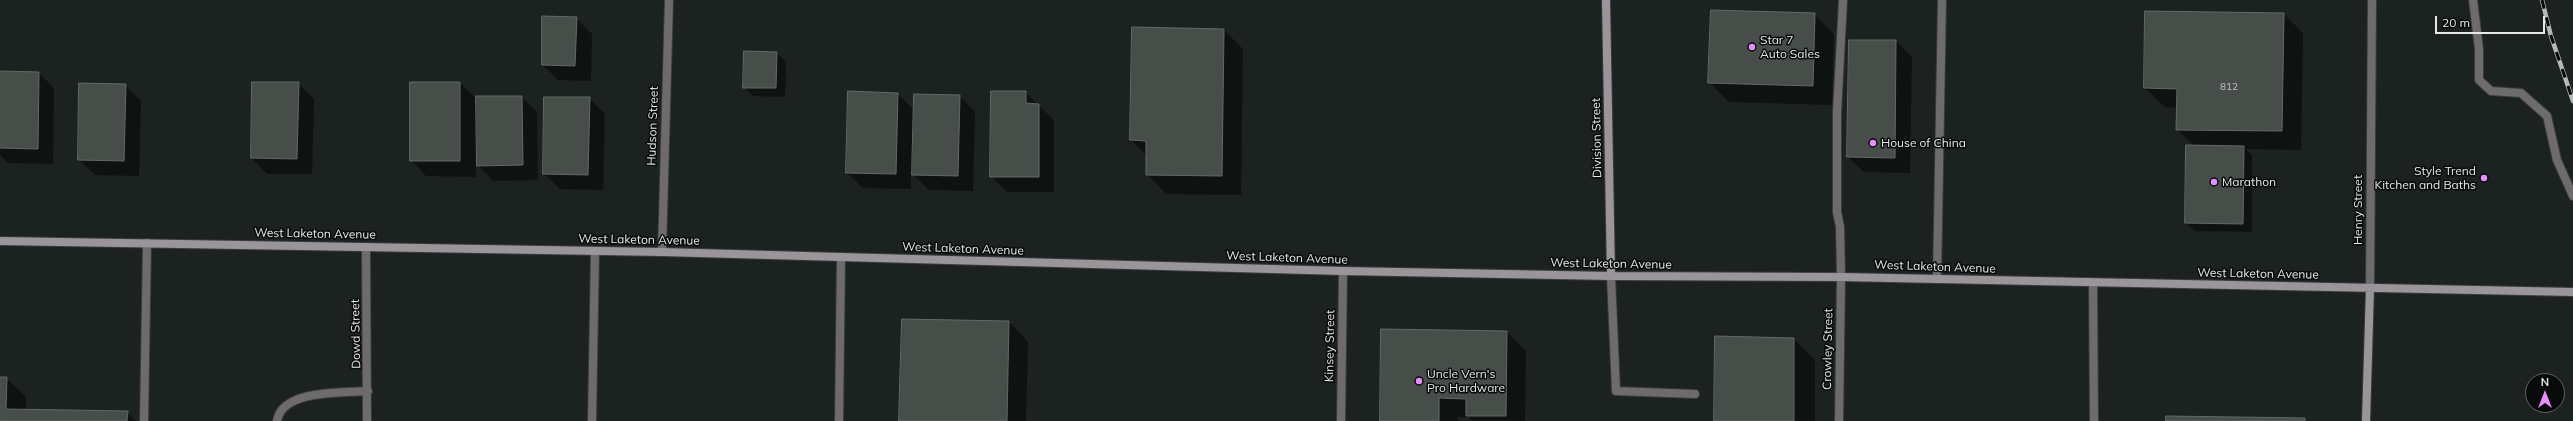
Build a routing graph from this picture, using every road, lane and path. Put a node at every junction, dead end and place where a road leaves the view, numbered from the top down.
1 (669, 0) edge
2 (1606, 0) edge
3 (1842, 0) edge
4 (1942, 0) edge
5 (2372, 0) edge
6 (2473, 0) edge
7 (2573, 196) edge
8 (0, 241) edge
9 (147, 243) junction
10 (366, 247) junction
11 (595, 251) junction
12 (662, 252) junction
13 (841, 257) junction
14 (1343, 271) junction
15 (1611, 276) junction
16 (1841, 277) junction
17 (1938, 279) junction
18 (2093, 283) junction
19 (2370, 288) junction
20 (2573, 292) edge
21 (368, 391) junction
22 (1695, 394) dead end
23 (144, 421) edge
24 (277, 421) edge
25 (367, 421) edge
26 (592, 421) edge
27 (839, 421) edge
28 (1341, 421) edge
29 (1839, 421) edge
30 (2094, 421) edge
31 (2366, 421) edge

1 - 12 street, Hudson Street
2 - 15 main road, Division Street
3 - 16 street, Crowley Street
4 - 17 street
5 - 19 street, Henry Street
6 - 7 street
8 - 9 main road, West Laketon Avenue
9 - 10 main road, West Laketon Avenue
9 - 23 street
10 - 11 main road, West Laketon Avenue
10 - 21 street, Dowd Street
11 - 12 main road, West Laketon Avenue
11 - 26 street
12 - 13 main road, West Laketon Avenue
13 - 14 main road, West Laketon Avenue
13 - 27 street
14 - 15 main road, West Laketon Avenue
14 - 28 street, Kinsey Street
15 - 16 main road, West Laketon Avenue
15 - 22 street
16 - 17 main road, West Laketon Avenue
16 - 29 street, Crowley Street
17 - 18 main road, West Laketon Avenue
18 - 19 main road, West Laketon Avenue
18 - 30 street
19 - 20 main road, West Laketon Avenue
19 - 31 main road, Henry Street
21 - 24 street
21 - 25 street, Dowd Street

